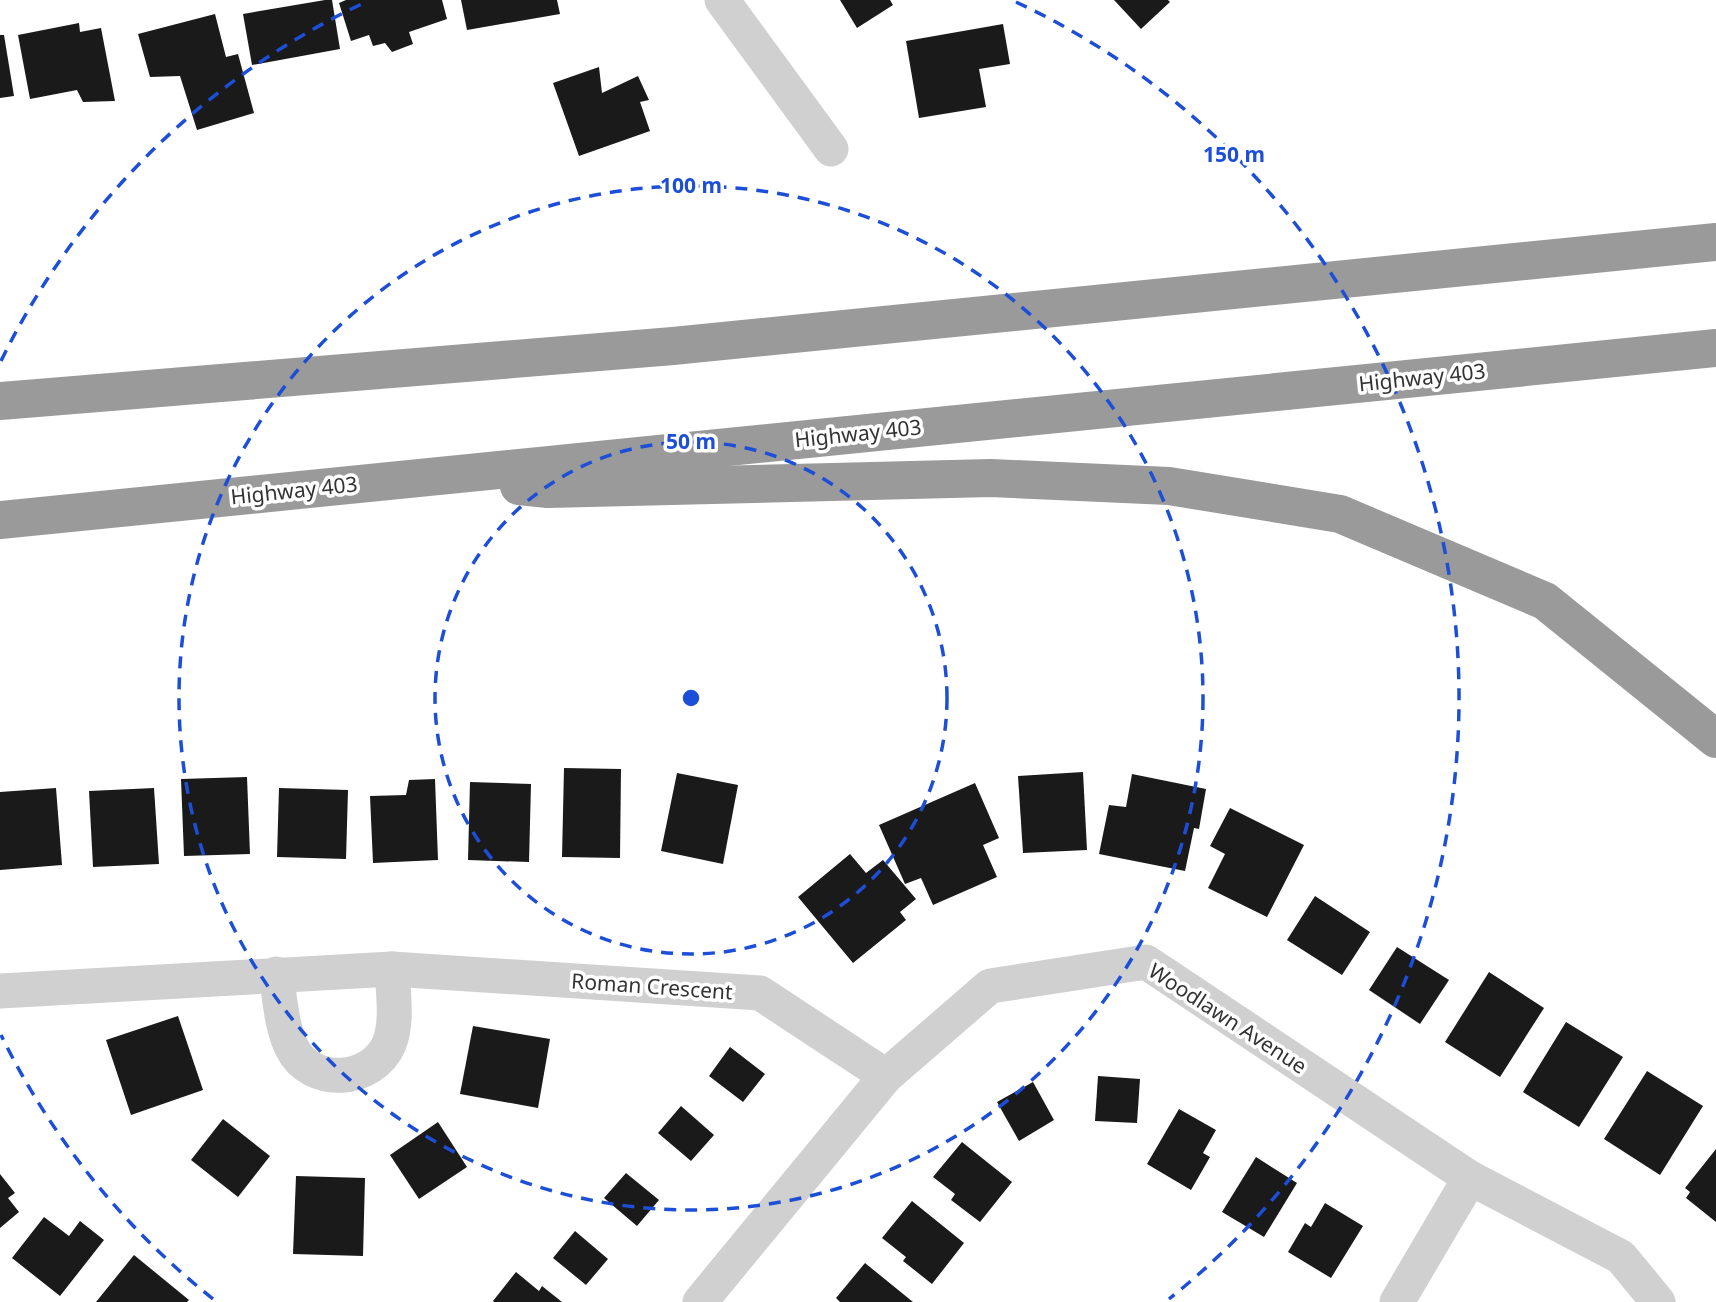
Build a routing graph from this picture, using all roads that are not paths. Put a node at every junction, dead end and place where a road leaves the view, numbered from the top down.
1 (722, 0) edge
2 (831, 149) dead end
3 (1716, 242) edge
4 (1716, 348) edge
5 (0, 401) edge
6 (433, 475) junction
7 (0, 520) edge
8 (1716, 739) edge
9 (392, 969) junction
10 (276, 974) junction
11 (0, 991) edge
12 (886, 1076) junction
13 (1470, 1178) junction
14 (700, 1302) edge
15 (1397, 1302) edge
16 (1658, 1302) edge

1 - 2 street
3 - 5 highway
4 - 6 highway, Highway 403
6 - 7 highway, Highway 403
6 - 8 highway
9 - 10 street, Roman Crescent
9 - 10 street
9 - 12 street, Roman Crescent
10 - 11 street, Roman Crescent
12 - 13 street, Woodlawn Avenue
12 - 14 street, Woodlawn Avenue
13 - 15 street
13 - 16 street, Woodlawn Avenue

